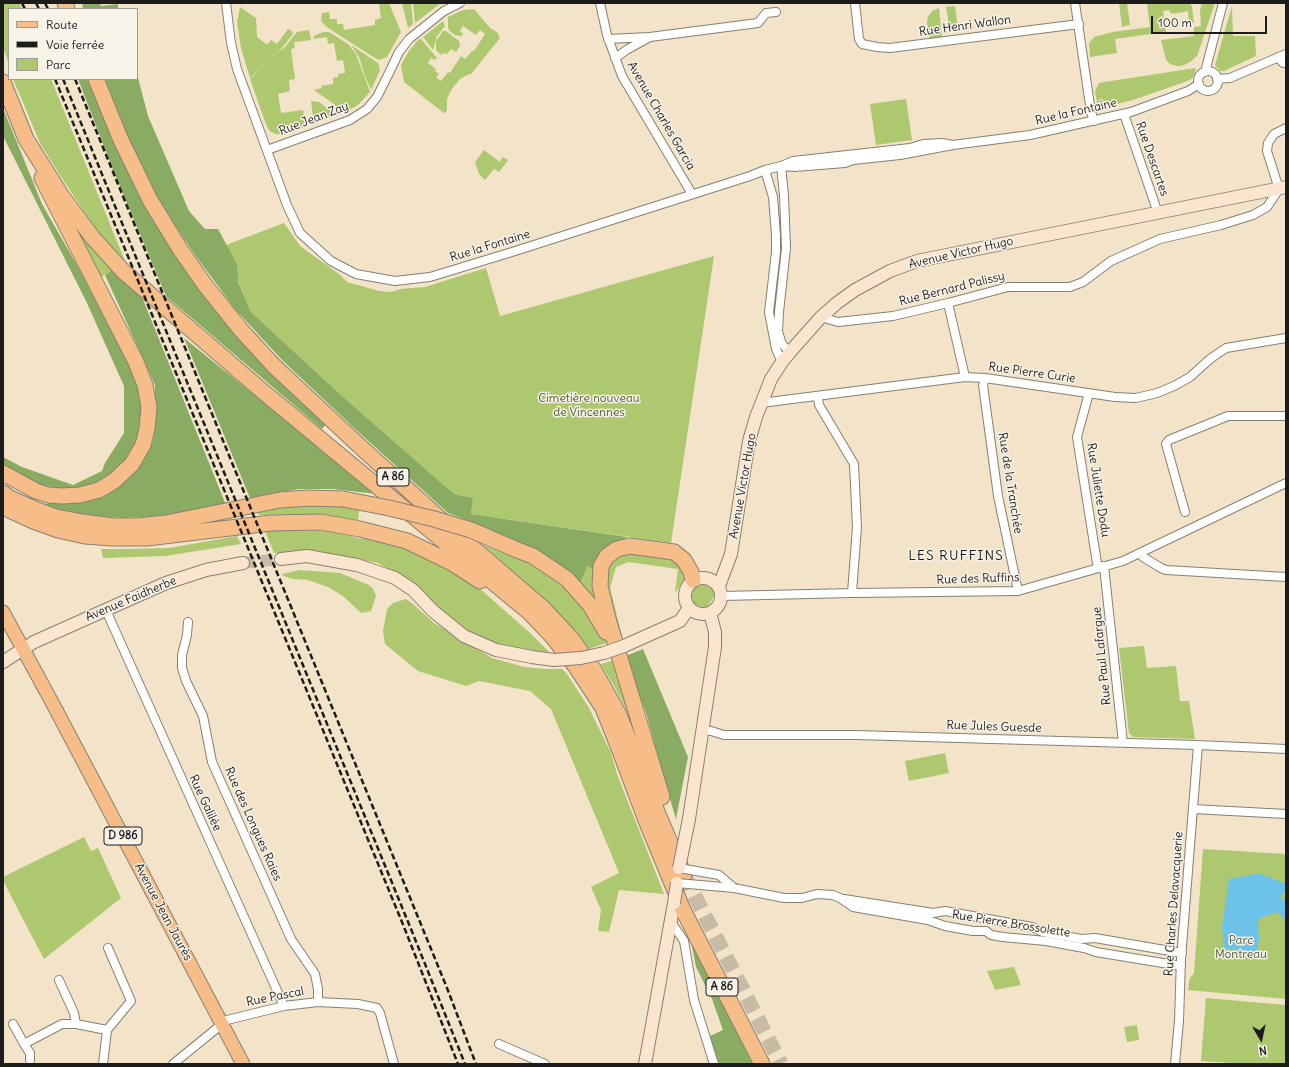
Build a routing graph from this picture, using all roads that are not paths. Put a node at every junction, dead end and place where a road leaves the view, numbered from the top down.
1 (226, 3) edge
2 (460, 3) edge
3 (600, 3) edge
4 (855, 3) edge
5 (1075, 3) edge
6 (1223, 3) edge
7 (776, 12) dead end
8 (1078, 24) junction
9 (650, 37) junction
10 (608, 39) junction
11 (1282, 55) edge
12 (615, 58) junction
13 (1286, 63) edge
14 (1205, 72) junction
15 (1217, 78) junction
16 (96, 80) edge
17 (3, 82) edge
18 (1199, 84) junction
19 (1124, 114) junction
20 (1094, 121) junction
21 (1286, 128) edge
22 (26, 139) junction
23 (267, 150) junction
24 (781, 166) junction
25 (765, 170) junction
26 (1282, 188) edge
27 (692, 194) junction
28 (1158, 213) junction
29 (948, 303) junction
30 (821, 317) junction
31 (1286, 338) edge
32 (790, 352) junction
33 (782, 362) junction
34 (965, 376) junction
35 (985, 378) junction
36 (1089, 393) junction
37 (818, 397) junction
38 (761, 404) junction
39 (1286, 416) edge
40 (3, 473) edge
41 (1286, 483) edge
42 (3, 492) edge
43 (6, 511) edge
44 (1185, 512) dead end
45 (1140, 553) junction
46 (280, 559) tunnel mouth
47 (243, 562) tunnel mouth
48 (728, 563) junction
49 (1102, 567) junction
50 (1286, 577) edge
51 (709, 578) junction
52 (693, 580) junction
53 (720, 591) junction
54 (1018, 591) junction
55 (852, 593) junction
56 (689, 608) junction
57 (107, 609) junction
58 (3, 612) edge
59 (710, 613) junction
60 (188, 622) dead end
61 (23, 649) junction
62 (622, 650) junction
63 (3, 662) edge
64 (703, 730) junction
65 (1124, 743) junction
66 (1198, 745) junction
67 (1286, 749) edge
68 (620, 751) junction
69 (1194, 809) junction
70 (1286, 814) edge
71 (680, 875) junction
72 (734, 888) junction
73 (840, 898) junction
74 (992, 920) junction
75 (670, 922) junction
76 (986, 931) junction
77 (108, 948) dead end
78 (1182, 952) junction
79 (1181, 966) junction
80 (59, 980) dead end
81 (318, 1002) junction
82 (284, 1006) junction
83 (222, 1023) junction
84 (13, 1024) dead end
85 (76, 1024) junction
86 (107, 1030) junction
87 (24, 1044) junction
88 (498, 1044) dead end
89 (30, 1060) dead end
90 (103, 1064) edge
91 (173, 1064) edge
92 (243, 1064) edge
93 (394, 1064) edge
94 (545, 1064) edge
95 (645, 1064) edge
96 (714, 1064) edge
97 (762, 1064) edge
98 (1175, 1064) edge

1 - 23 street, Rue la Fontaine
2 - 23 street, Rue Jean Zay
3 - 10 street, Avenue Charles Garcia
4 - 8 street, Rue Henri Wallon
5 - 8 street
6 - 14 street
7 - 9 street
8 - 20 street
9 - 10 street
9 - 12 street
10 - 12 street, Avenue Charles Garcia
11 - 13 street
11 - 15 street
12 - 27 street, Avenue Charles Garcia
14 - 15 street
14 - 18 street
15 - 18 street
16 - 71 highway, A 86
17 - 22 highway, A 86
18 - 19 street, Rue la Fontaine
19 - 20 street, Rue la Fontaine
19 - 28 street, Rue Descartes
20 - 24 street, Rue la Fontaine
21 - 26 street
22 - 40 highway
22 - 68 highway, A 86
23 - 27 street, Rue la Fontaine
24 - 25 street, Rue la Fontaine
24 - 32 street
25 - 27 street, Rue la Fontaine
25 - 33 street
26 - 28 street, Avenue Victor Hugo
26 - 29 street, Rue Bernard Palissy
28 - 30 street, Avenue Victor Hugo
29 - 30 street, Rue Bernard Palissy
29 - 34 street
30 - 32 street, Avenue Victor Hugo
31 - 36 street, Rue Pierre Curie
32 - 33 street, Avenue Victor Hugo
33 - 38 street, Avenue Victor Hugo
34 - 35 street, Rue Pierre Curie
34 - 37 street, Rue Pierre Curie
35 - 36 street, Rue Pierre Curie
35 - 54 street, Rue de la Tranchée
36 - 49 street, Rue Juliette Dodu
37 - 38 street, Rue Pierre Curie
37 - 55 street
38 - 48 street, Avenue Victor Hugo
39 - 44 street
41 - 45 street, Rue des Ruffins
42 - 62 highway, bridge
43 - 68 highway
45 - 49 street, Rue des Ruffins
45 - 50 street
46 - 62 street, bridge
47 - 57 street, Avenue Faidherbe
48 - 51 street
48 - 53 street, Avenue Victor Hugo
49 - 54 street, Rue des Ruffins
49 - 65 street, Rue Paul Lafargue
51 - 52 street
51 - 53 street
52 - 56 street
52 - 62 highway
53 - 55 street, Rue des Ruffins
53 - 59 street
54 - 55 street, Rue des Ruffins
56 - 59 street
56 - 62 street
57 - 61 street, Avenue Faidherbe
57 - 82 street, Rue Galilée
58 - 61 main road, Avenue Jean Jaurès
59 - 64 street
60 - 81 street, Rue des Longues Raies
61 - 63 street, Avenue Faidherbe
61 - 83 main road, Avenue Jean Jaurès / D 986
62 - 71 highway
64 - 65 street, Rue Jules Guesde
64 - 71 street, bridge
65 - 66 street, Rue Jules Guesde
66 - 67 street, Rue Jules Guesde
66 - 69 street, Rue Charles Delavacquerie
68 - 97 highway, A 86
69 - 70 street
69 - 78 street, Rue Charles Delavacquerie
71 - 72 street, Rue Pierre Brossolette, bridge
71 - 72 street, Rue Pierre Brossolette, bridge
71 - 75 street, bridge
72 - 73 street, Rue Pierre Brossolette
73 - 74 street, Rue Pierre Brossolette
73 - 76 street, Rue Pierre Brossolette
74 - 76 street
74 - 78 street, Rue Pierre Brossolette
75 - 95 street
75 - 96 street
76 - 79 street, Rue Pierre Brossolette
77 - 86 street
78 - 79 street, Rue Charles Delavacquerie
79 - 98 street, Rue Charles Delavacquerie
80 - 85 street
81 - 82 street, Rue Pascal
81 - 93 street, Rue Pascal
82 - 83 street, Rue Pascal
83 - 91 street
83 - 92 main road, Avenue Jean Jaurès / D 986
84 - 87 street
85 - 86 street
85 - 87 street
86 - 90 street
87 - 89 street
88 - 94 street

